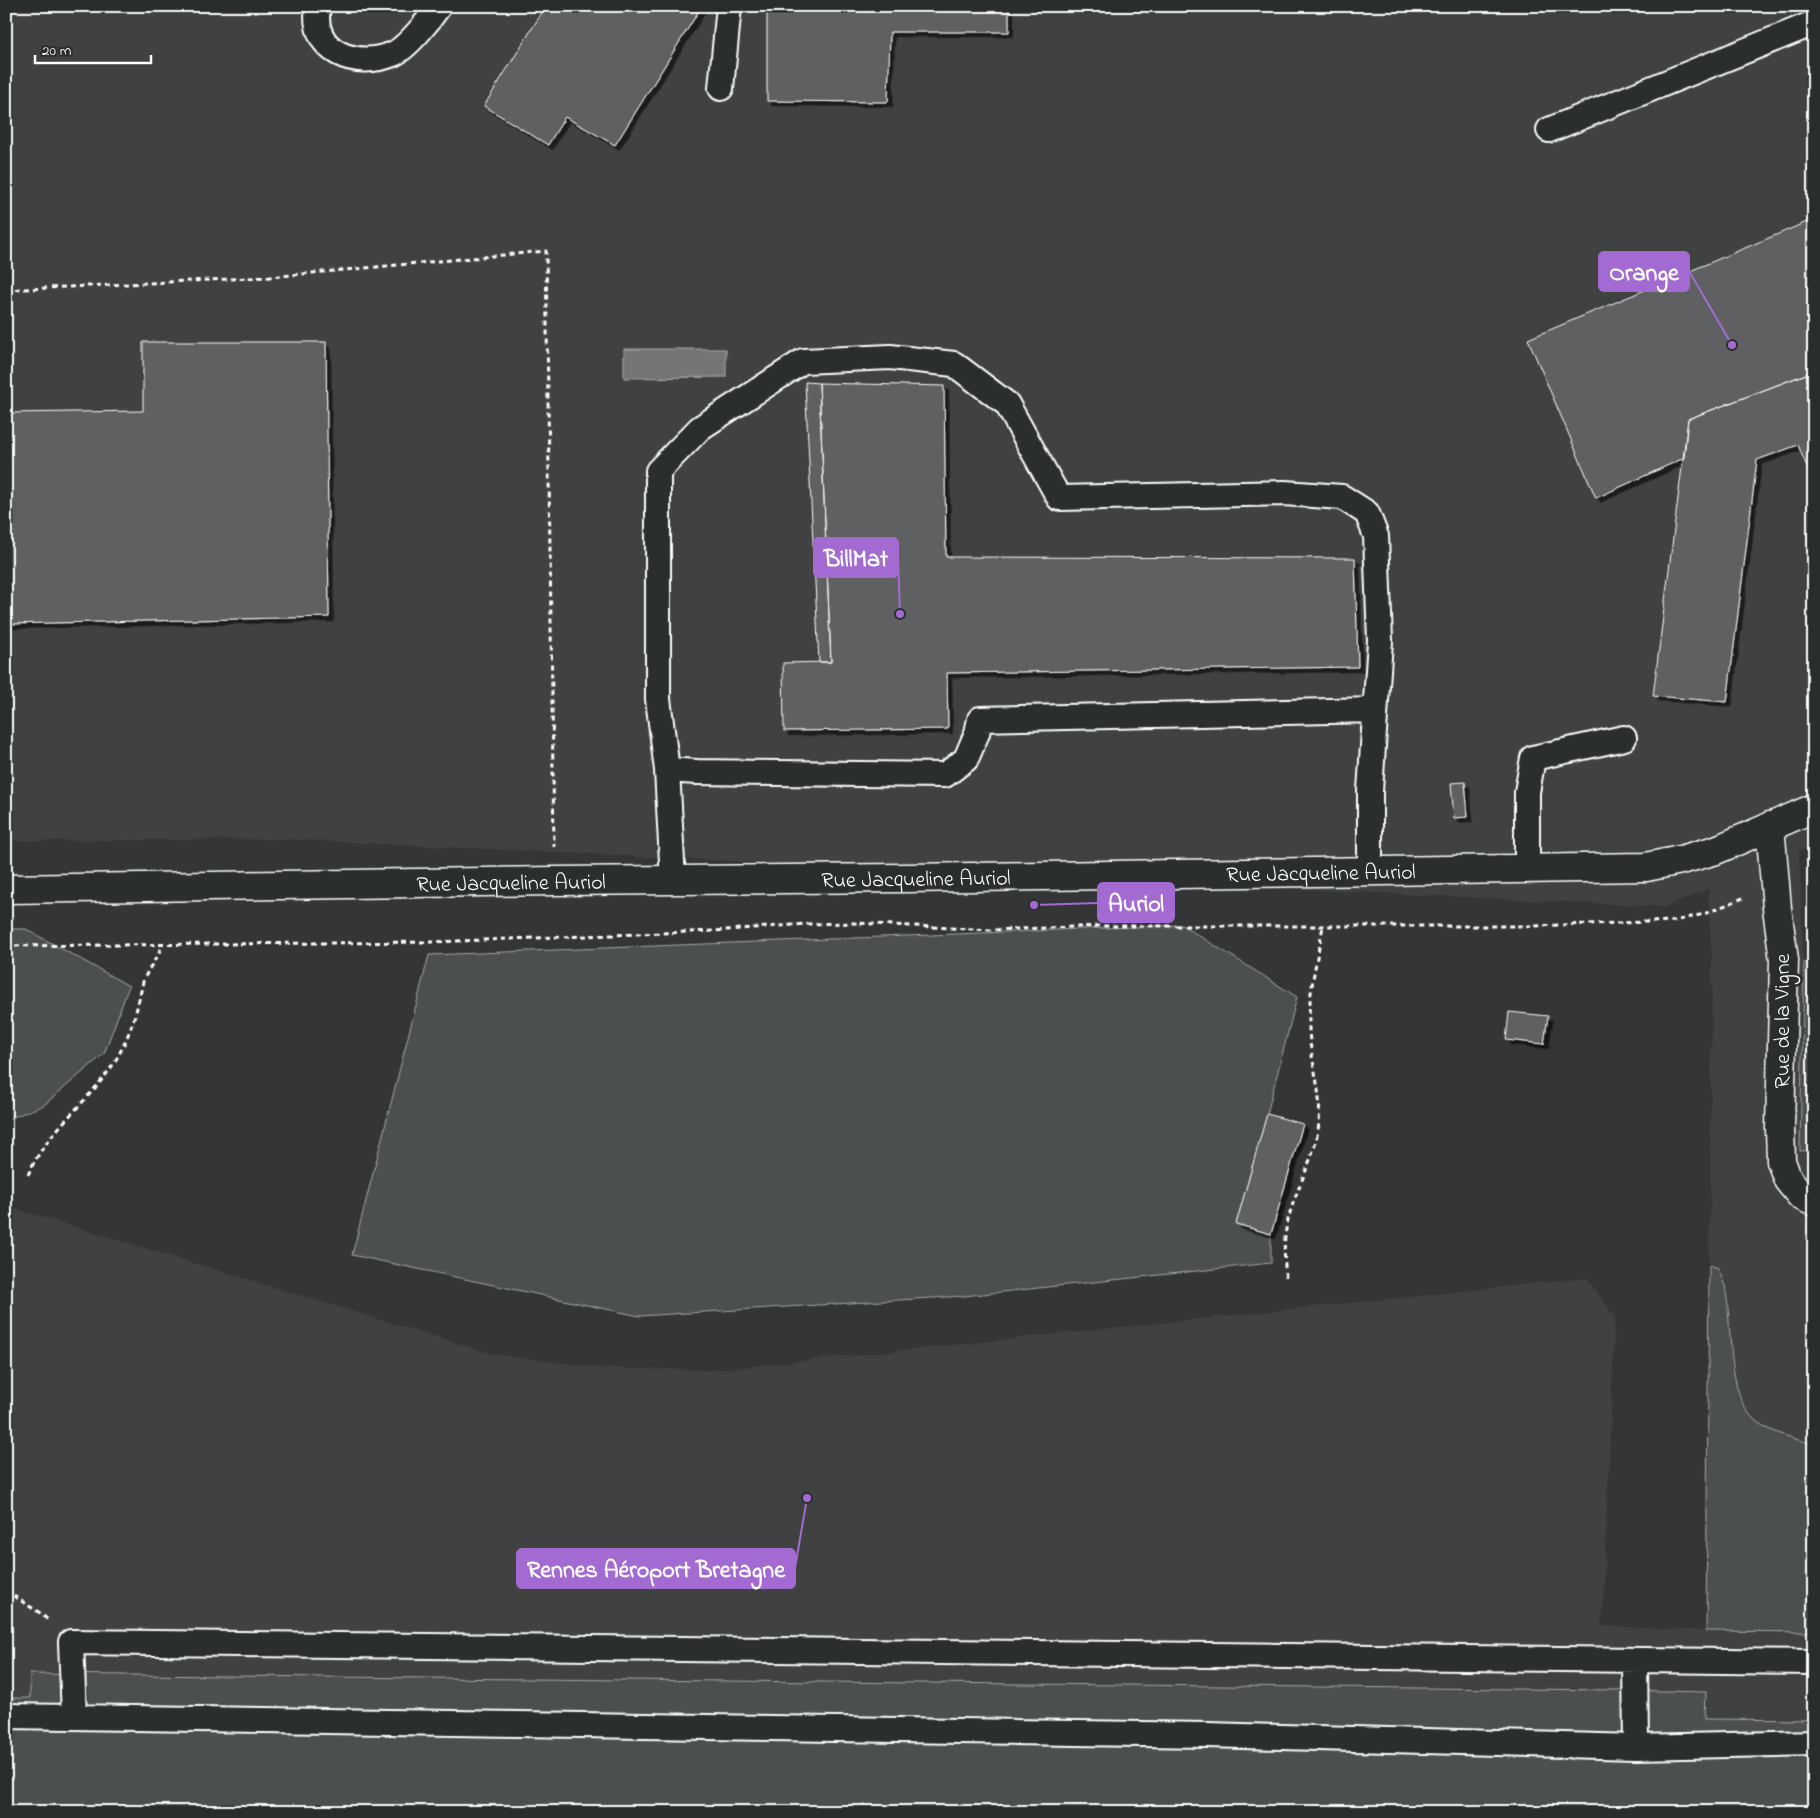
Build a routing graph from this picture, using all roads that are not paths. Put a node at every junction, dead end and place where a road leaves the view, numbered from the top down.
1 (318, 6) edge
2 (439, 6) edge
3 (729, 6) edge
4 (1814, 23) edge
5 (721, 88) dead end
6 (1549, 130) dead end
7 (1374, 710) junction
8 (1624, 738) dead end
9 (667, 770) junction
10 (1814, 808) edge
11 (1770, 826) junction
12 (1527, 868) junction
13 (1370, 870) junction
14 (673, 880) junction
15 (6, 889) edge
16 (1814, 1202) edge
17 (1636, 1660) junction
18 (1814, 1662) edge
19 (6, 1716) edge
20 (74, 1717) junction
21 (1814, 1743) edge
22 (1636, 1747) junction

1 - 2 lane
3 - 5 lane
4 - 6 lane
7 - 9 lane
7 - 9 lane
7 - 13 lane
8 - 12 lane
9 - 14 lane
10 - 11 street, Rue Jacqueline Auriol
11 - 12 street, Rue Jacqueline Auriol
11 - 16 street, Rue de la Vigne
12 - 13 street, Rue Jacqueline Auriol
13 - 14 street, Rue Jacqueline Auriol
14 - 15 street, Rue Jacqueline Auriol
17 - 18 lane
17 - 20 lane
17 - 22 lane
19 - 20 lane
20 - 22 lane
21 - 22 lane

